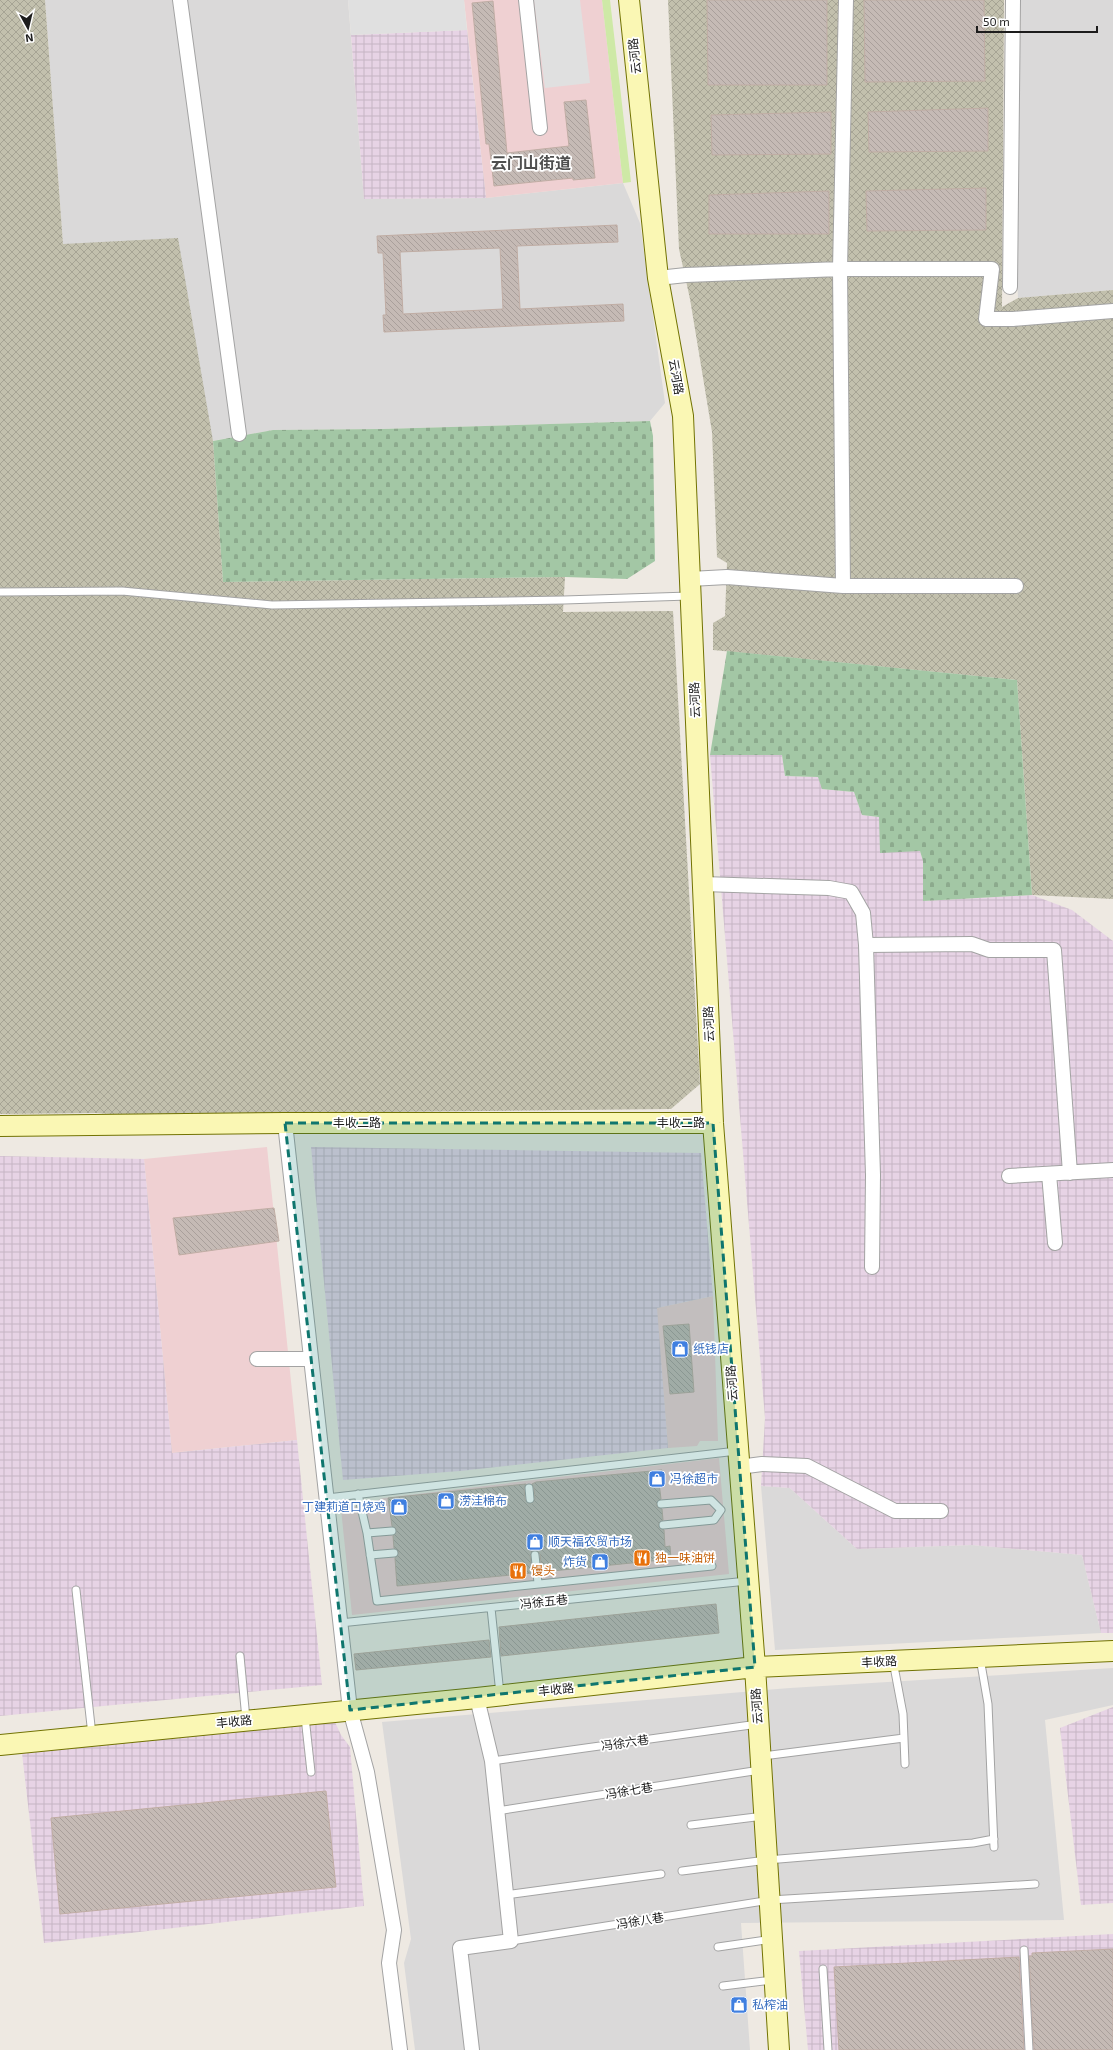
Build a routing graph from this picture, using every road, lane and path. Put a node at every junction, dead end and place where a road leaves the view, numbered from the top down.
1 (180, 0) edge
2 (526, 0) edge
3 (629, 0) edge
4 (846, 0) edge
5 (1014, 0) edge
6 (540, 128) dead end
7 (840, 269) junction
8 (658, 278) junction
9 (1010, 287) dead end
10 (1113, 311) edge
11 (239, 434) dead end
12 (843, 586) junction
13 (1016, 586) dead end
14 (690, 588) junction
15 (0, 592) edge
16 (703, 884) junction
17 (866, 945) junction
18 (285, 1123) junction
19 (713, 1124) junction
20 (0, 1126) edge
21 (1113, 1170) edge
22 (1070, 1173) junction
23 (1049, 1174) junction
24 (1009, 1176) dead end
25 (1055, 1243) dead end
26 (872, 1267) dead end
27 (257, 1359) dead end
28 (311, 1359) junction
29 (738, 1459) junction
30 (529, 1488) dead end
31 (358, 1494) junction
32 (327, 1498) junction
33 (530, 1499) dead end
34 (661, 1504) dead end
35 (941, 1511) dead end
36 (663, 1525) dead end
37 (392, 1531) dead end
38 (367, 1533) junction
39 (394, 1552) dead end
40 (370, 1555) junction
41 (535, 1555) dead end
42 (712, 1566) dead end
43 (747, 1581) junction
44 (538, 1583) junction
45 (76, 1590) dead end
46 (492, 1608) junction
47 (340, 1623) junction
48 (1113, 1651) edge
49 (240, 1656) dead end
50 (980, 1657) junction
51 (893, 1661) junction
52 (755, 1667) junction
53 (501, 1696) junction
54 (477, 1698) junction
55 (350, 1710) junction
56 (305, 1714) junction
57 (246, 1720) junction
58 (758, 1724) junction
59 (92, 1736) junction
60 (904, 1738) junction
61 (0, 1745) edge
62 (492, 1761) junction
63 (761, 1763) junction
64 (905, 1764) dead end
65 (311, 1772) dead end
66 (497, 1811) junction
67 (764, 1816) junction
68 (691, 1826) dead end
69 (994, 1839) junction
70 (994, 1847) dead end
71 (767, 1860) junction
72 (682, 1871) dead end
73 (661, 1874) dead end
74 (1035, 1884) dead end
75 (505, 1895) junction
76 (770, 1900) junction
77 (772, 1939) junction
78 (510, 1941) junction
79 (718, 1947) dead end
80 (1024, 1950) dead end
81 (823, 1969) dead end
82 (775, 1979) junction
83 (723, 1986) dead end
84 (400, 2050) edge
85 (472, 2050) edge
86 (779, 2050) edge
87 (828, 2050) edge
88 (1029, 2050) edge

1 - 11 street
2 - 6 street
3 - 8 street, 云河路
4 - 7 street
5 - 9 street
7 - 8 street
7 - 10 street
7 - 12 street
8 - 14 street, 云河路
12 - 13 street
12 - 14 street
14 - 15 lane
14 - 16 street, 云河路
16 - 17 street
16 - 19 street, 云河路
17 - 22 street
17 - 26 street
18 - 19 street, 丰收二路
18 - 20 street, 丰收二路
18 - 28 street
19 - 29 street, 云河路
21 - 22 street
22 - 23 street
23 - 24 street
23 - 25 street
27 - 28 street
28 - 32 street
29 - 31 lane
29 - 35 street
29 - 43 street, 云河路
30 - 33 lane
31 - 32 lane
31 - 38 lane
32 - 47 street
34 - 36 lane
37 - 38 lane
38 - 40 lane
39 - 40 lane
40 - 44 lane
41 - 44 lane
42 - 44 lane
43 - 46 lane, 冯徐五巷
43 - 52 street, 云河路
45 - 59 lane
46 - 47 lane, 冯徐五巷
46 - 53 lane
47 - 55 street
48 - 50 street, 丰收路
49 - 57 lane
50 - 51 street, 丰收路
50 - 69 lane
51 - 52 street, 丰收路
51 - 60 lane
52 - 53 street, 丰收路
52 - 58 street, 云河路
53 - 54 street, 丰收路
54 - 55 street, 丰收路
54 - 62 street
55 - 56 street, 丰收路
55 - 84 street
56 - 57 street, 丰收路
56 - 65 lane
57 - 59 street, 丰收路
58 - 62 lane, 冯徐六巷
58 - 63 street, 云河路
59 - 61 street, 丰收路
60 - 63 lane, 冯徐七巷
60 - 64 lane
62 - 66 street
63 - 66 lane, 冯徐七巷
63 - 67 street, 云河路
66 - 75 street
67 - 68 lane
67 - 71 street, 云河路
69 - 70 lane
69 - 71 lane
71 - 72 lane
71 - 76 street, 云河路
73 - 75 lane
74 - 76 lane, 冯徐八巷
75 - 78 street
76 - 77 street, 云河路
76 - 78 lane, 冯徐八巷
77 - 79 lane
77 - 82 street, 云河路
78 - 85 street
80 - 88 lane
81 - 87 lane
82 - 83 lane
82 - 86 street, 云河路

